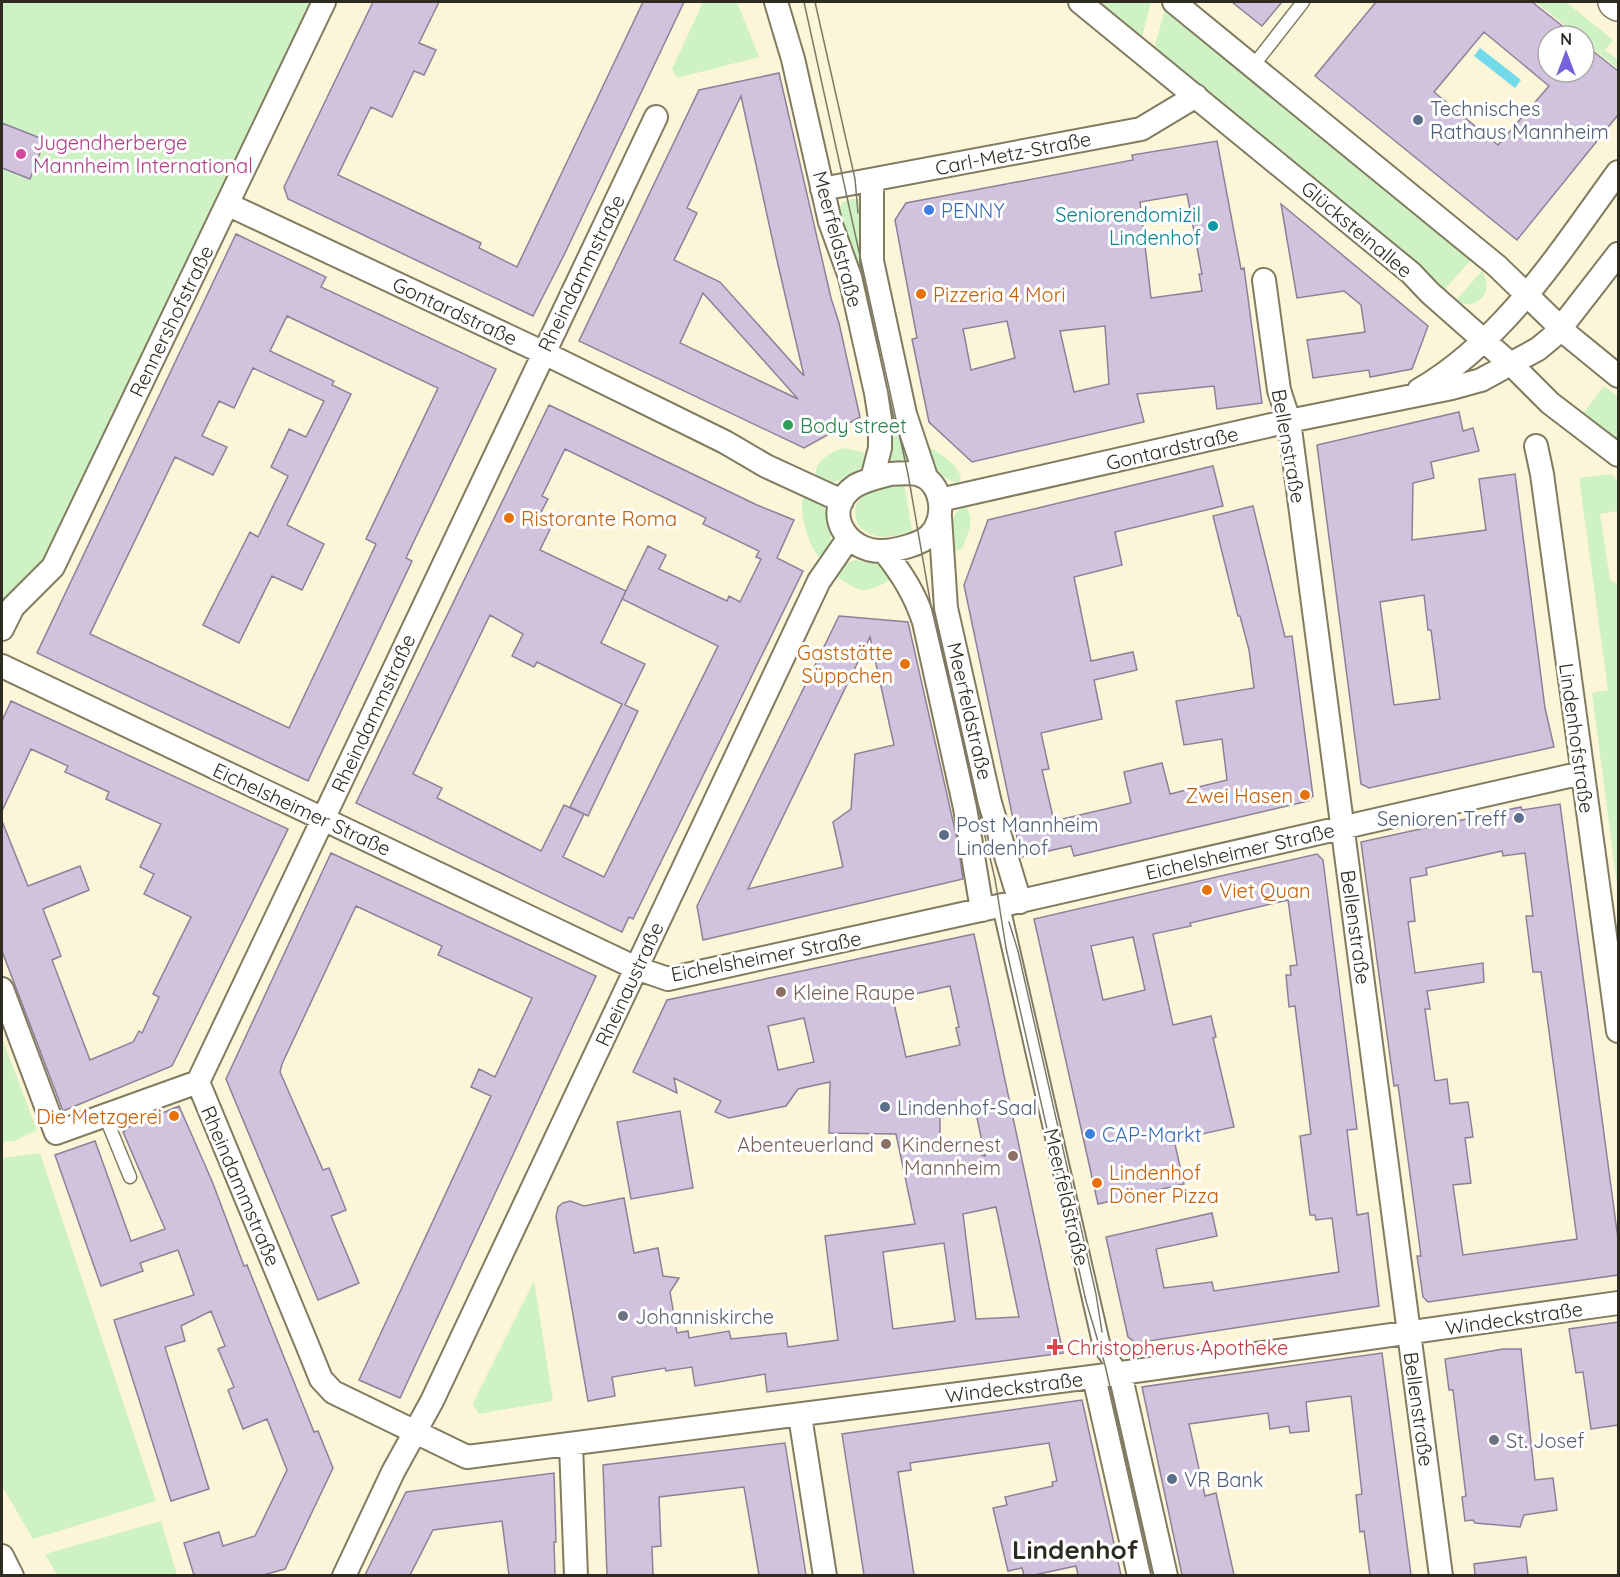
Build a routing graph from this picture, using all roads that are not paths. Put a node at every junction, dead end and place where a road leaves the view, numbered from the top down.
1 (324, 2) edge
2 (776, 2) edge
3 (1174, 2) edge
4 (1303, 2) edge
5 (1087, 4) edge
6 (1253, 66) junction
7 (1196, 96) junction
8 (656, 117) dead end
9 (1618, 172) edge
10 (872, 180) junction
11 (822, 189) junction
12 (227, 204) junction
13 (1618, 254) edge
14 (1264, 280) dead end
15 (1527, 294) junction
16 (1561, 329) junction
17 (1483, 340) junction
18 (542, 352) junction
19 (1511, 364) junction
20 (1618, 376) edge
21 (1405, 398) junction
22 (1289, 421) junction
23 (1536, 446) dead end
24 (1618, 455) edge
25 (926, 477) junction
26 (872, 479) junction
27 (842, 501) junction
28 (940, 509) junction
29 (848, 539) junction
30 (884, 551) junction
31 (2, 629) edge
32 (2, 666) edge
33 (1582, 773) junction
34 (324, 819) junction
35 (1342, 828) junction
36 (1001, 906) junction
37 (636, 968) junction
38 (2, 989) edge
39 (1618, 1031) edge
40 (198, 1082) junction
41 (105, 1116) junction
42 (129, 1177) dead end
43 (1618, 1303) edge
44 (1409, 1333) junction
45 (1102, 1347) junction
46 (1120, 1373) junction
47 (1094, 1377) junction
48 (800, 1416) junction
49 (414, 1433) junction
50 (570, 1445) junction
51 (2, 1556) edge
52 (12, 1575) edge
53 (344, 1575) edge
54 (576, 1575) edge
55 (825, 1575) edge
56 (1139, 1575) edge
57 (1166, 1575) edge
58 (1442, 1575) edge

1 - 12 street, Rennershofstraße
2 - 11 street, Meerfeldstraße
3 - 6 street
4 - 6 lane
5 - 7 street, Glücksteinallee
6 - 15 street
7 - 10 street, Carl-Metz-Straße
7 - 17 street, Glücksteinallee
8 - 18 street, Rheindammstraße
9 - 15 street, Gontardstraße
10 - 11 street, Carl-Metz-Straße
10 - 25 street, Meerfeldstraße
11 - 26 street, Meerfeldstraße
12 - 18 street, Gontardstraße
12 - 31 street, Rennershofstraße
13 - 16 street, Gontardstraße
14 - 22 street, Bellenstraße
15 - 16 street
15 - 17 street, Gontardstraße
16 - 19 street, Gontardstraße
16 - 20 street
17 - 19 street, Glücksteinallee
17 - 21 street, Gontardstraße
18 - 27 street, Gontardstraße
18 - 34 street, Rheindammstraße
19 - 21 street, Gontardstraße
19 - 24 street, Glücksteinallee
21 - 22 street, Gontardstraße
22 - 28 street, Gontardstraße
22 - 35 street, Bellenstraße
23 - 33 street, Lindenhofstraße
25 - 26 street
25 - 28 street
26 - 27 street
27 - 29 street
28 - 30 street
28 - 36 street, Meerfeldstraße
29 - 30 street
29 - 37 street, Rheinaustraße
30 - 36 street, Meerfeldstraße
32 - 34 street, Eichelsheimer Straße
33 - 35 street, Eichelsheimer Straße
33 - 39 street, Lindenhofstraße
34 - 37 street, Eichelsheimer Straße
34 - 40 street, Rheindammstraße
35 - 36 street, Eichelsheimer Straße
35 - 44 street, Bellenstraße
36 - 37 street, Eichelsheimer Straße
36 - 45 street, Meerfeldstraße
37 - 49 street, Rheinaustraße
38 - 41 street
40 - 41 street
40 - 49 street, Rheindammstraße
41 - 42 lane
43 - 44 street, Windeckstraße
44 - 46 street, Windeckstraße
44 - 58 street, Bellenstraße
45 - 46 street, Meerfeldstraße
45 - 47 street, Meerfeldstraße
46 - 47 street, Windeckstraße
46 - 57 street, Meerfeldstraße
47 - 48 street, Windeckstraße
47 - 56 street, Meerfeldstraße
48 - 50 street, Windeckstraße
48 - 55 street
49 - 50 street, Windeckstraße
49 - 53 street, Rheinaustraße
50 - 54 street
51 - 52 street

